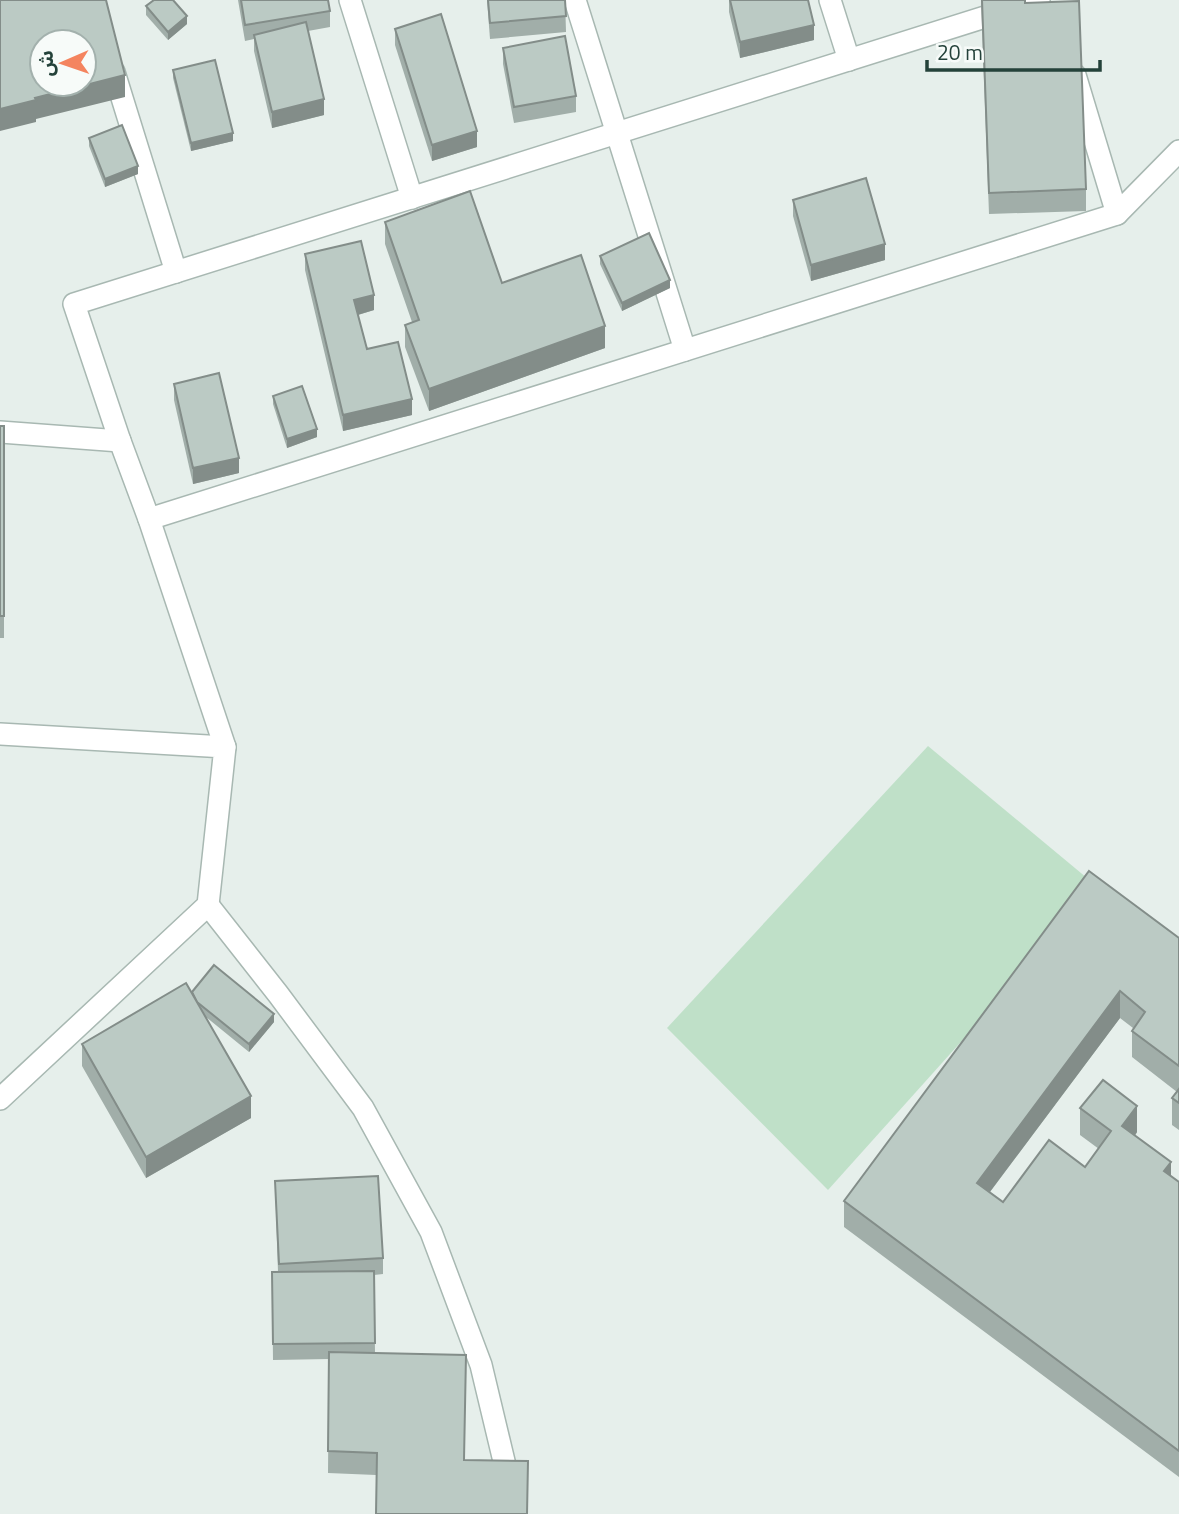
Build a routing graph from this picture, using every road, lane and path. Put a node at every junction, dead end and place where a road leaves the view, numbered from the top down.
1 (350, 0) edge
2 (575, 0) edge
3 (830, 0) edge
4 (1049, 4) edge
5 (107, 52) edge
6 (1068, 53) edge
7 (849, 60) junction
8 (617, 134) junction
9 (1179, 151) edge
10 (412, 198) junction
11 (1117, 214) junction
12 (176, 272) junction
13 (685, 350) junction
14 (0, 432) edge
15 (120, 441) junction
16 (149, 519) junction
17 (0, 734) edge
18 (225, 747) junction
19 (208, 905) junction
20 (0, 1099) edge
21 (514, 1514) edge

1 - 10 street
2 - 8 street
3 - 7 street
4 - 7 street
5 - 12 street
6 - 11 street
7 - 8 street
8 - 10 street
8 - 13 street
9 - 11 street
10 - 12 street
11 - 13 street
12 - 15 street
13 - 16 street
14 - 15 street
15 - 16 street
16 - 18 street
17 - 18 street
18 - 19 street
19 - 20 street
19 - 21 street

